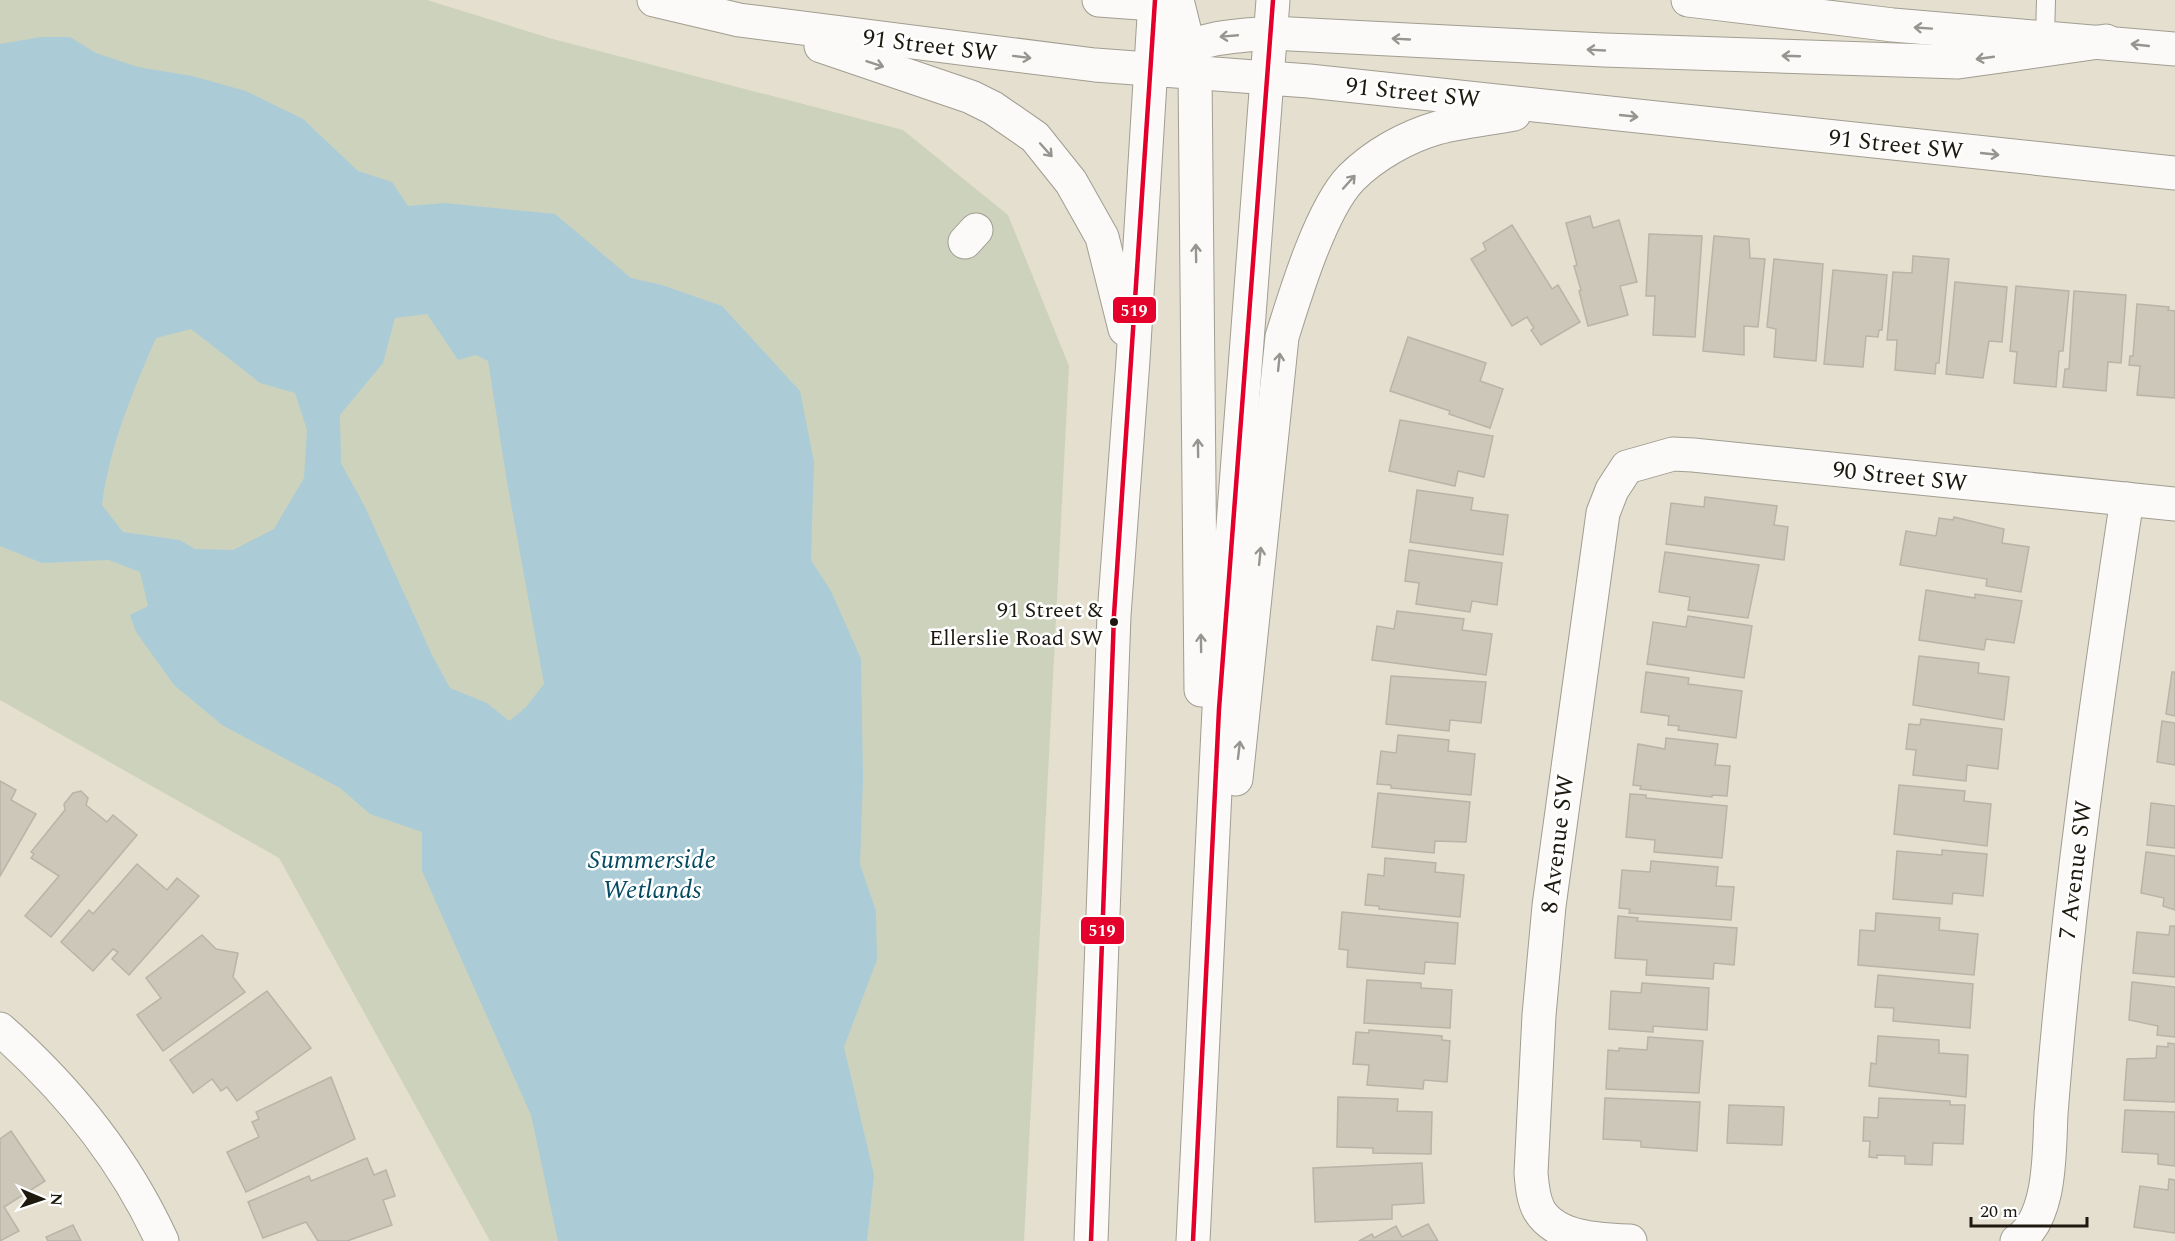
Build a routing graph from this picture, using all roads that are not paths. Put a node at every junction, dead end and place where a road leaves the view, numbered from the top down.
1 (654, 0) edge
2 (1100, 0) edge
3 (1273, 0) edge
4 (1688, 0) edge
5 (2046, 0) edge
6 (1172, 2) edge
7 (739, 20) junction
8 (1271, 33) junction
9 (2045, 37) junction
10 (2106, 41) junction
11 (2175, 49) edge
12 (1192, 59) junction
13 (1149, 68) junction
14 (1267, 78) junction
15 (1550, 108) junction
16 (2175, 173) edge
17 (1133, 360) junction
18 (1628, 467) joint
19 (2127, 499) junction
20 (2175, 504) edge
21 (0, 1029) edge
22 (1201, 1079) junction
23 (2020, 1239) edge
24 (162, 1241) edge
25 (1091, 1241) edge
26 (1192, 1241) edge
27 (1630, 1241) edge

1 - 7 main road, 91 Street SW
2 - 6 main road
3 - 8 main road
9 -> 4 main road
5 - 9 lane
6 - 12 main road
6 - 13 main road
7 -> 13 main road, 91 Street SW
7 -> 17 main road
10 -> 8 main road
8 -> 12 main road
8 - 14 main road
9 - 10 main road
11 -> 10 main road
12 - 13 main road, 91 Street SW
12 - 14 main road, 91 Street SW
22 -> 12 main road
13 - 17 main road
14 - 15 main road, 91 Street SW
14 - 22 main road
15 -> 16 main road, 91 Street SW
22 -> 15 main road
17 - 25 main road
18 - 19 main road, 90 Street SW
18 - 27 main road, 8 Avenue SW
19 - 20 main road, 90 Street SW
19 - 23 main road, 7 Avenue SW
21 - 24 main road
22 - 26 main road

